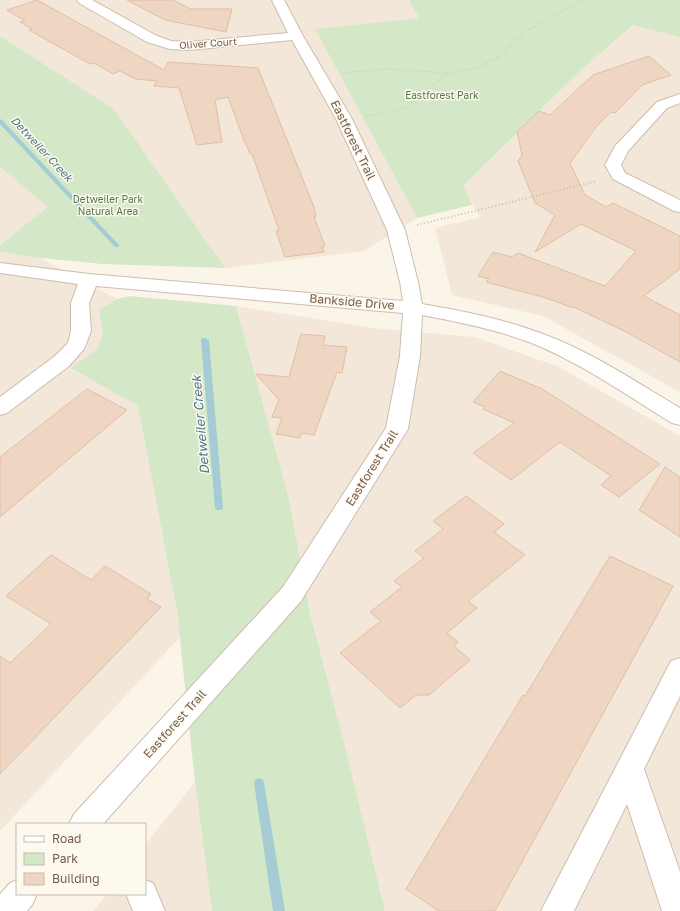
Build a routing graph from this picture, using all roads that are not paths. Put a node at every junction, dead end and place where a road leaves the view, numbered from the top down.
1 (82, 0) edge
2 (278, 0) edge
3 (296, 36) junction
4 (680, 98) edge
5 (680, 207) edge
6 (0, 268) edge
7 (89, 280) junction
8 (413, 308) junction
9 (0, 408) edge
10 (680, 418) edge
11 (680, 669) edge
12 (629, 768) junction
13 (88, 823) edge
14 (20, 895) edge
15 (142, 895) edge
16 (6, 911) edge
17 (149, 911) edge
18 (557, 911) edge
19 (678, 911) edge

1 - 3 street, Oliver Court
2 - 3 street, Eastforest Trail
3 - 8 street, Eastforest Trail
4 - 5 street
6 - 7 street, Bankside Drive
7 - 8 street, Bankside Drive
7 - 9 street
8 - 10 street, Bankside Drive
8 - 13 street, Eastforest Trail
11 - 12 street
12 - 18 street
12 - 19 street
14 - 16 street
15 - 17 street

